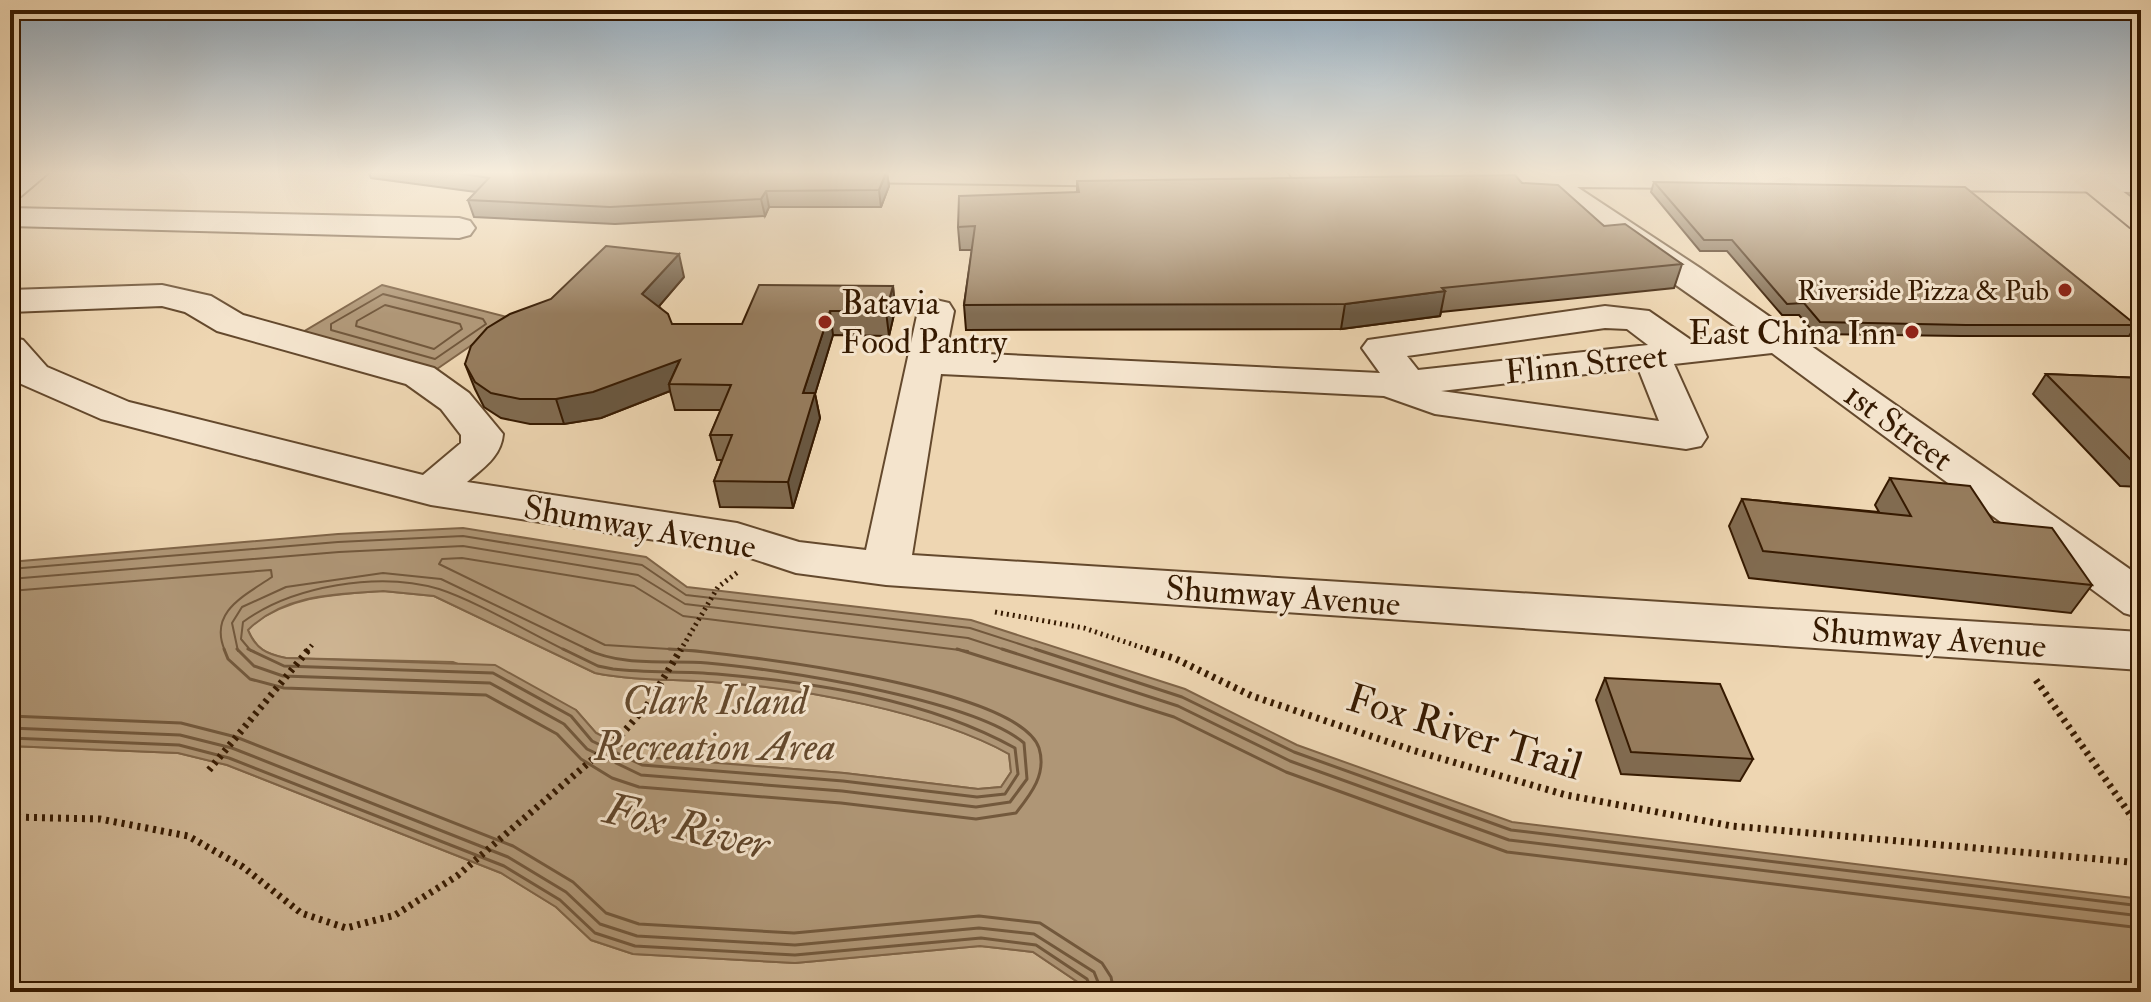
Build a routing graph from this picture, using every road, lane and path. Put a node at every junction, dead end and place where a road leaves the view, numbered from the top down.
1 (123, 220) edge
2 (1605, 220) edge
3 (459, 228) dead end
4 (15, 290) edge
5 (936, 311) dead end
6 (1781, 341) junction
7 (10, 348) edge
8 (1669, 354) junction
9 (925, 362) junction
10 (1399, 384) junction
11 (431, 491) junction
12 (886, 569) junction
13 (718, 587) dead end
14 (2141, 601) edge
15 (979, 609) dead end
16 (312, 645) dead end
17 (2141, 651) edge
18 (2046, 671) dead end
19 (209, 770) dead end
20 (10, 817) edge
21 (2141, 830) edge
22 (2141, 863) edge

1 - 3 street
2 - 6 street, 1st Street
4 - 11 street
5 - 9 street
6 - 8 street, Flinn Street
6 - 14 street, 1st Street
7 - 11 street, Shumway Avenue
8 - 10 street, Flinn Street
8 - 10 street
9 - 10 street
9 - 12 street
11 - 12 street, Shumway Avenue
12 - 17 street, Shumway Avenue
13 - 20 path
15 - 22 path, Fox River Trail
16 - 19 path
18 - 21 path

